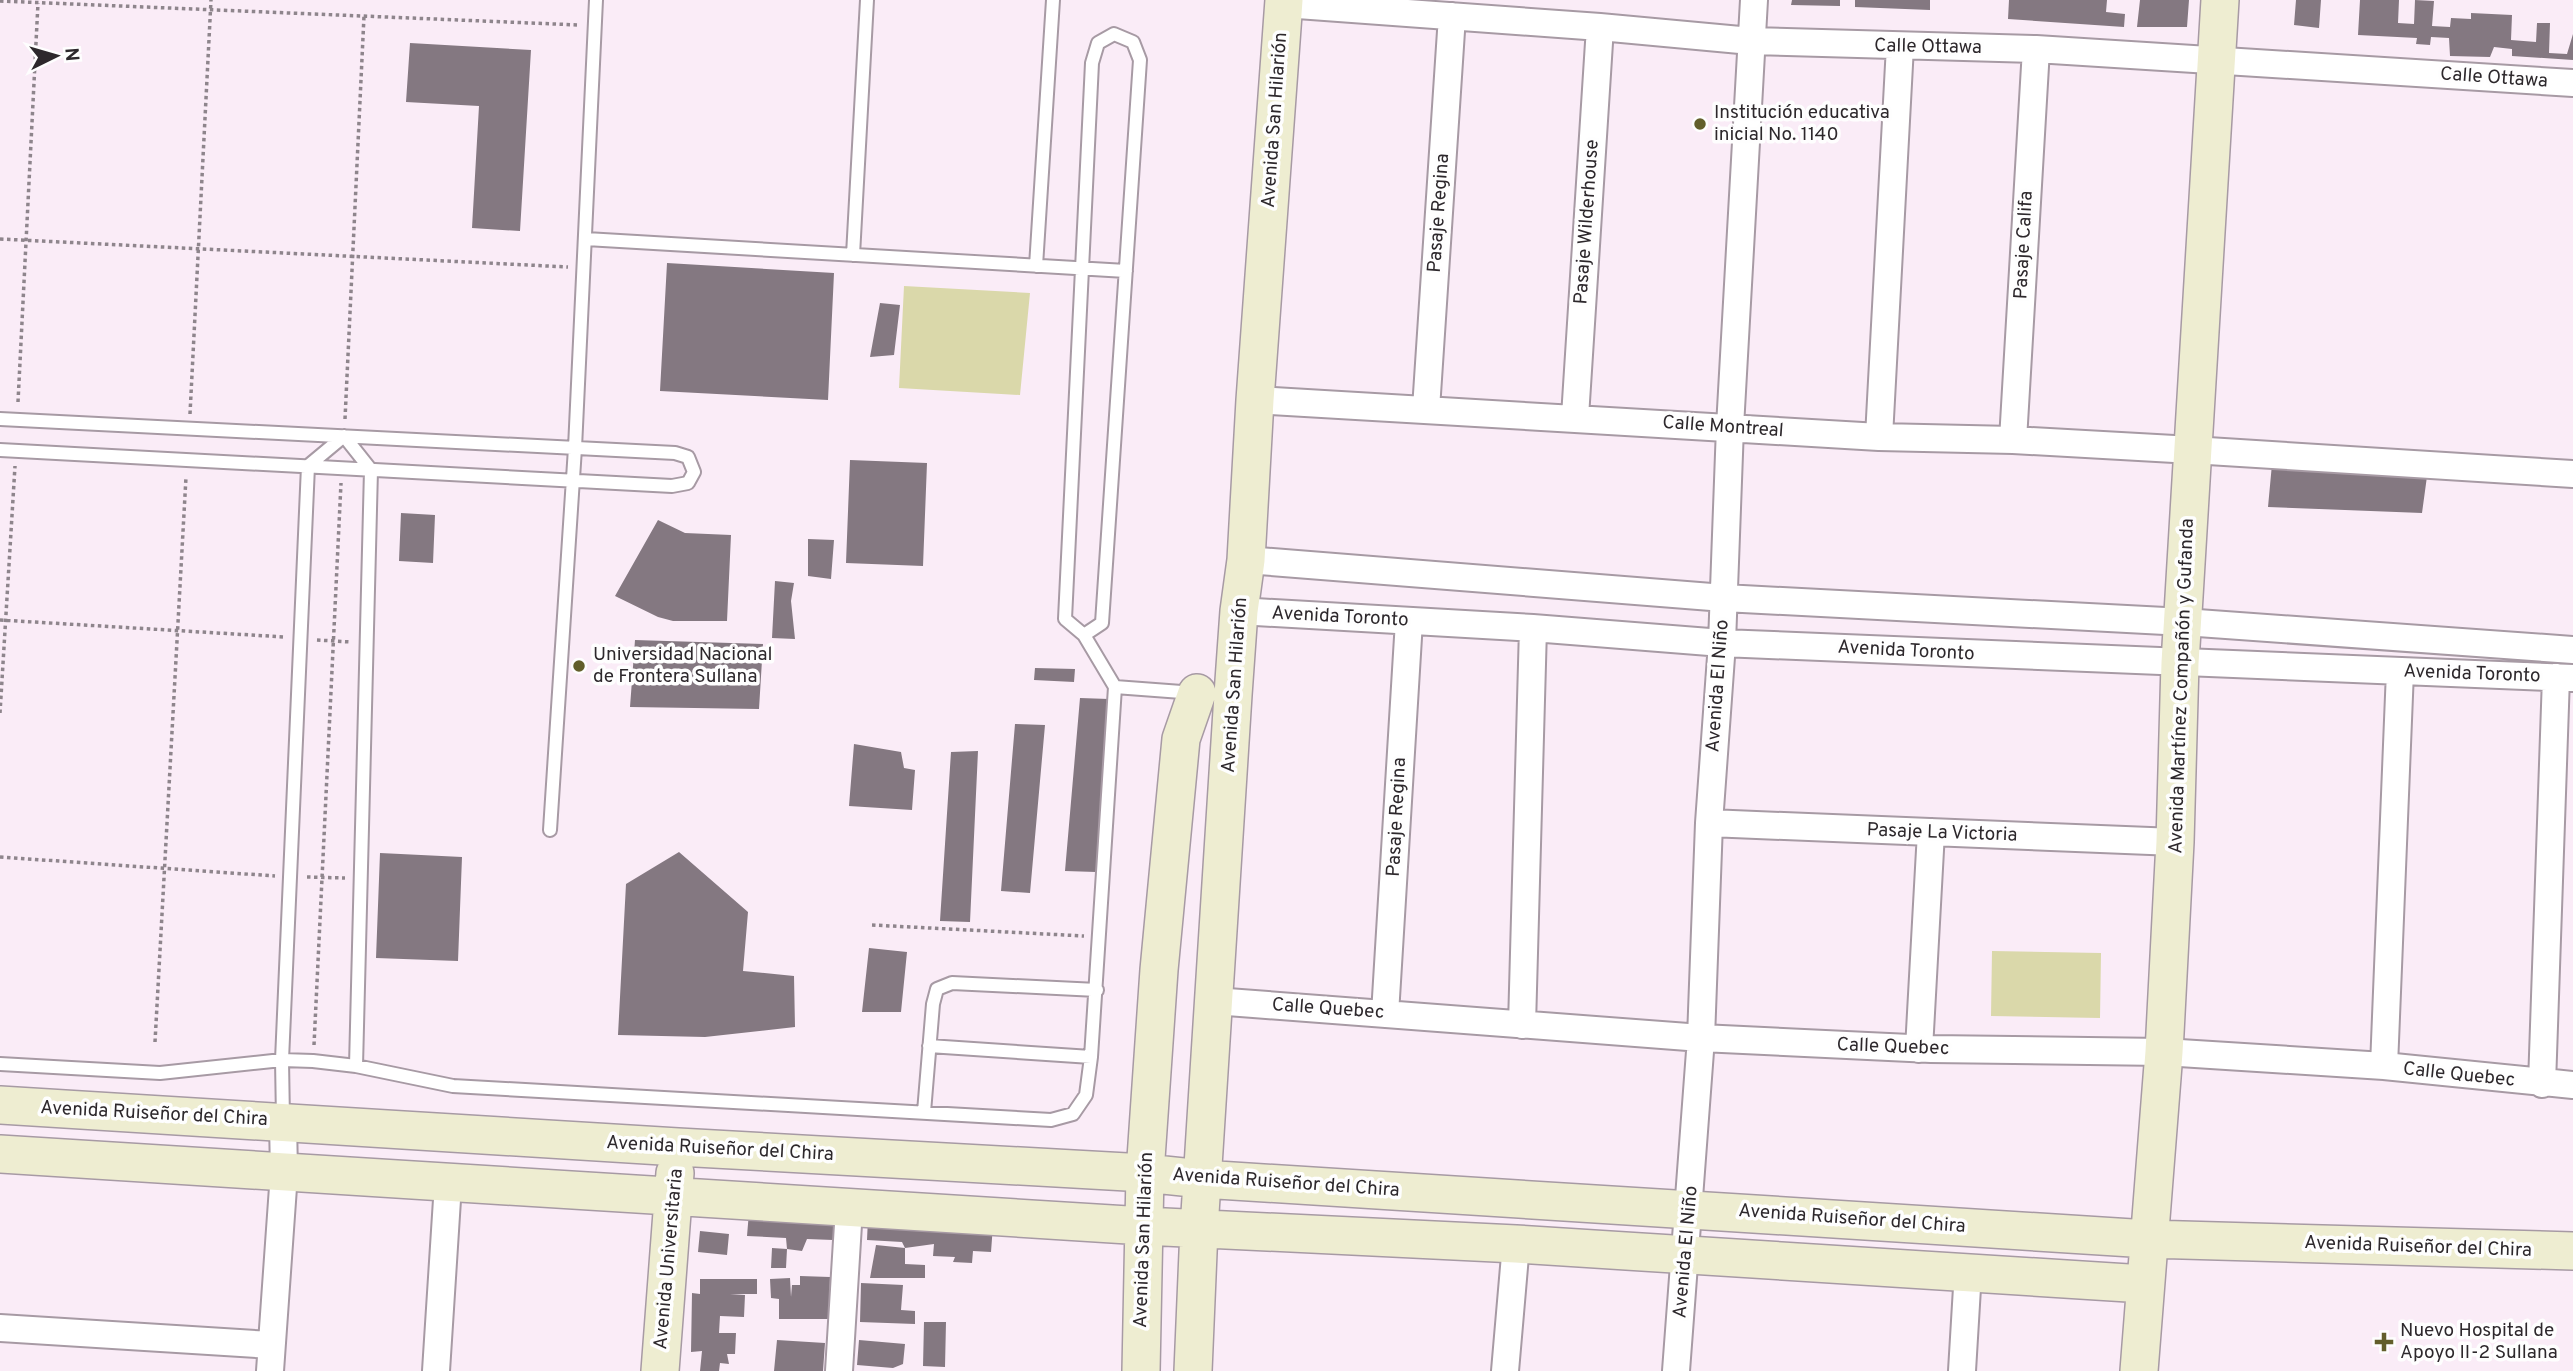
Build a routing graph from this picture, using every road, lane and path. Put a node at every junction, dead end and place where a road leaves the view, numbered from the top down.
1 (211, 0) edge
2 (596, 0) edge
3 (867, 0) edge
4 (1053, 0) edge
5 (1754, 0) edge
6 (2220, 0) edge
7 (0, 1) edge
8 (1284, 2) edge
9 (38, 3) junction
10 (210, 10) junction
11 (364, 16) junction
12 (1452, 16) junction
13 (595, 26) junction
14 (1600, 27) junction
15 (1751, 41) junction
16 (1900, 46) junction
17 (2036, 49) junction
18 (2217, 60) junction
19 (2573, 83) edge
20 (0, 239) edge
21 (586, 239) junction
22 (25, 241) junction
23 (199, 250) junction
24 (853, 255) junction
25 (352, 257) junction
26 (1036, 266) junction
27 (584, 268) junction
28 (1082, 269) junction
29 (1126, 271) junction
30 (1255, 400) junction
31 (1426, 409) junction
32 (1574, 418) junction
33 (0, 419) edge
34 (18, 420) junction
35 (1730, 427) junction
36 (189, 429) junction
37 (344, 436) junction
38 (1879, 437) junction
39 (2013, 440) junction
40 (575, 448) junction
41 (0, 450) edge
42 (2192, 450) junction
43 (16, 451) junction
44 (187, 460) junction
45 (308, 466) junction
46 (341, 468) junction
47 (371, 470) junction
48 (2573, 474) edge
49 (573, 481) junction
50 (1246, 560) junction
51 (1724, 598) junction
52 (1239, 611) junction
53 (2, 620) edge
54 (1409, 621) junction
55 (2184, 622) junction
56 (1533, 628) junction
57 (177, 630) junction
58 (1084, 635) junction
59 (300, 638) junction
60 (333, 641) junction
61 (367, 643) junction
62 (1722, 643) junction
63 (2573, 650) edge
64 (2180, 663) junction
65 (2400, 671) junction
66 (2565, 677) edge
67 (1115, 687) junction
68 (1215, 694) junction
69 (0, 713) edge
70 (1709, 823) junction
71 (550, 830) dead end
72 (1931, 832) junction
73 (2175, 842) junction
74 (0, 857) edge
75 (164, 870) junction
76 (290, 877) junction
77 (322, 878) junction
78 (361, 878) junction
79 (872, 925) dead end
80 (1100, 937) junction
81 (1097, 990) junction
82 (1214, 1000) junction
83 (1385, 1013) junction
84 (1522, 1025) junction
85 (1701, 1038) junction
86 (155, 1042) dead end
87 (929, 1046) junction
88 (1919, 1049) junction
89 (2164, 1052) junction
90 (1091, 1057) junction
91 (282, 1060) junction
92 (313, 1061) junction
93 (0, 1064) edge
94 (356, 1066) junction
95 (2384, 1066) junction
96 (2542, 1084) junction
97 (2573, 1085) edge
98 (0, 1105) edge
99 (924, 1112) junction
100 (283, 1122) junction
101 (678, 1147) junction
102 (0, 1154) edge
103 (284, 1173) junction
104 (1145, 1173) junction
105 (1202, 1178) junction
106 (447, 1184) junction
107 (673, 1195) junction
108 (849, 1208) junction
109 (1690, 1208) junction
110 (1144, 1226) junction
111 (1199, 1229) junction
112 (2148, 1239) junction
113 (1516, 1244) junction
114 (2573, 1251) edge
115 (1686, 1254) junction
116 (1968, 1271) junction
117 (2144, 1283) junction
118 (0, 1328) edge
119 (270, 1358) edge
120 (436, 1371) edge
121 (660, 1371) edge
122 (839, 1371) edge
123 (1141, 1371) edge
124 (1193, 1371) edge
125 (1505, 1371) edge
126 (1676, 1371) edge
127 (1962, 1371) edge
128 (2139, 1371) edge

1 - 10 path
2 - 13 lane
3 - 24 lane
4 - 26 lane
5 - 15 street, Avenida El Niño
6 - 18 street, Avenida Martínez Compañón y Gufanda
7 - 9 path
8 - 12 street, Calle Ottawa
8 - 30 street, Avenida San Hilarión
9 - 10 path
9 - 22 path
10 - 11 path
10 - 23 path
11 - 13 path
11 - 25 path
12 - 14 street, Calle Ottawa
12 - 31 street, Pasaje Regina
13 - 21 lane
14 - 15 street, Calle Ottawa
14 - 32 street, Pasaje Wilderhouse
15 - 16 street, Calle Ottawa
15 - 35 street, Avenida El Niño
16 - 17 street, Calle Ottawa
16 - 38 street
17 - 18 street, Calle Ottawa
17 - 39 street, Pasaje Califa
18 - 19 street, Calle Ottawa
18 - 42 street, Avenida Martínez Compañón y Gufanda
20 - 22 path
21 - 24 lane
21 - 27 lane
22 - 23 path
22 - 34 path
23 - 25 path
23 - 36 path
24 - 26 lane
25 - 27 path
25 - 37 path
26 - 28 lane
27 - 40 lane
28 - 29 lane
28 - 29 lane
28 - 58 lane
29 - 58 lane
30 - 31 street, Calle Montreal
30 - 50 street, Avenida San Hilarión
31 - 32 street, Calle Montreal
32 - 35 street, Calle Montreal
33 - 34 lane
34 - 36 lane
35 - 38 street, Calle Montreal
35 - 51 street, Avenida El Niño
36 - 37 lane
37 - 40 lane
37 - 45 lane
37 - 47 lane
38 - 39 street, Calle Montreal
39 - 42 street, Calle Montreal
40 - 49 lane
40 - 49 lane
41 - 43 lane
42 - 48 street, Calle Montreal
42 - 55 street, Avenida Martínez Compañón y Gufanda
43 - 44 lane
43 - 53 path
44 - 45 lane
44 - 57 path
45 - 46 lane
45 - 59 lane
46 - 47 lane
46 - 60 path
47 - 49 lane
47 - 61 lane
49 - 71 lane
50 - 51 street, Avenida Toronto
50 - 52 street, Avenida San Hilarión
51 - 55 street, Avenida Toronto
51 - 62 street, Avenida El Niño
52 - 54 street, Avenida Toronto
52 - 68 street, Avenida San Hilarión
53 - 57 path
53 - 69 path
54 - 56 street, Avenida Toronto
54 - 83 street, Pasaje Regina
55 - 63 street, Avenida Toronto
55 - 64 street, Avenida Martínez Compañón y Gufanda
56 - 62 street, Avenida Toronto
56 - 84 street
57 - 59 path
57 - 75 path
58 - 67 lane
59 - 60 path
59 - 76 lane
60 - 61 path
60 - 77 path
61 - 78 lane
62 - 64 street, Avenida Toronto
62 - 70 street, Avenida El Niño
64 - 65 street, Avenida Toronto
64 - 73 street, Avenida Martínez Compañón y Gufanda
65 - 66 street, Avenida Toronto
65 - 95 street
66 - 96 street
67 - 68 lane
67 - 80 lane
68 - 82 street, Avenida San Hilarión
68 - 104 street, Avenida San Hilarión
70 - 72 street, Pasaje La Victoria
70 - 85 street, Avenida El Niño
72 - 73 street, Pasaje La Victoria
72 - 88 street
73 - 89 street, Avenida Martínez Compañón y Gufanda
74 - 75 path
75 - 76 path
75 - 86 path
76 - 77 path
76 - 91 lane
77 - 78 path
77 - 92 path
78 - 94 lane
79 - 80 path
80 - 81 lane
81 - 87 lane
81 - 90 lane
82 - 83 street, Calle Quebec
82 - 105 street, Avenida San Hilarión
83 - 84 street, Calle Quebec
84 - 85 street, Calle Quebec
85 - 88 street, Calle Quebec
85 - 109 street, Avenida El Niño
87 - 90 lane
87 - 99 lane
88 - 89 street, Calle Quebec
89 - 95 street, Calle Quebec
89 - 112 street, Avenida Martínez Compañón y Gufanda
90 - 99 lane
91 - 92 lane
91 - 93 lane
91 - 100 lane
92 - 94 lane
94 - 99 lane
95 - 96 street, Calle Quebec
96 - 97 street, Calle Quebec
98 - 100 street, Avenida Ruiseñor del Chira
100 - 101 street, Avenida Ruiseñor del Chira
100 - 103 street
101 - 104 street, Avenida Ruiseñor del Chira
101 - 107 street, Avenida Universitaria
102 - 103 street
103 - 106 street
103 - 119 street
104 - 105 street, Avenida Ruiseñor del Chira
104 - 110 street, Avenida San Hilarión
105 - 109 street, Avenida Ruiseñor del Chira
105 - 111 street, Avenida San Hilarión
106 - 107 street
106 - 120 street
107 - 108 street
107 - 121 street, Avenida Universitaria
108 - 110 street
108 - 122 street
109 - 112 street, Avenida Ruiseñor del Chira
109 - 115 street, Avenida El Niño
110 - 111 street
110 - 123 street, Avenida San Hilarión
111 - 113 street
111 - 124 street, Avenida San Hilarión
112 - 114 street, Avenida Ruiseñor del Chira
112 - 117 street, Avenida Martínez Compañón y Gufanda
113 - 115 street
113 - 125 street
115 - 116 street
115 - 126 street, Avenida El Niño
116 - 117 street
116 - 127 street
117 - 128 street, Avenida Martínez Compañón y Gufanda
118 - 119 street

